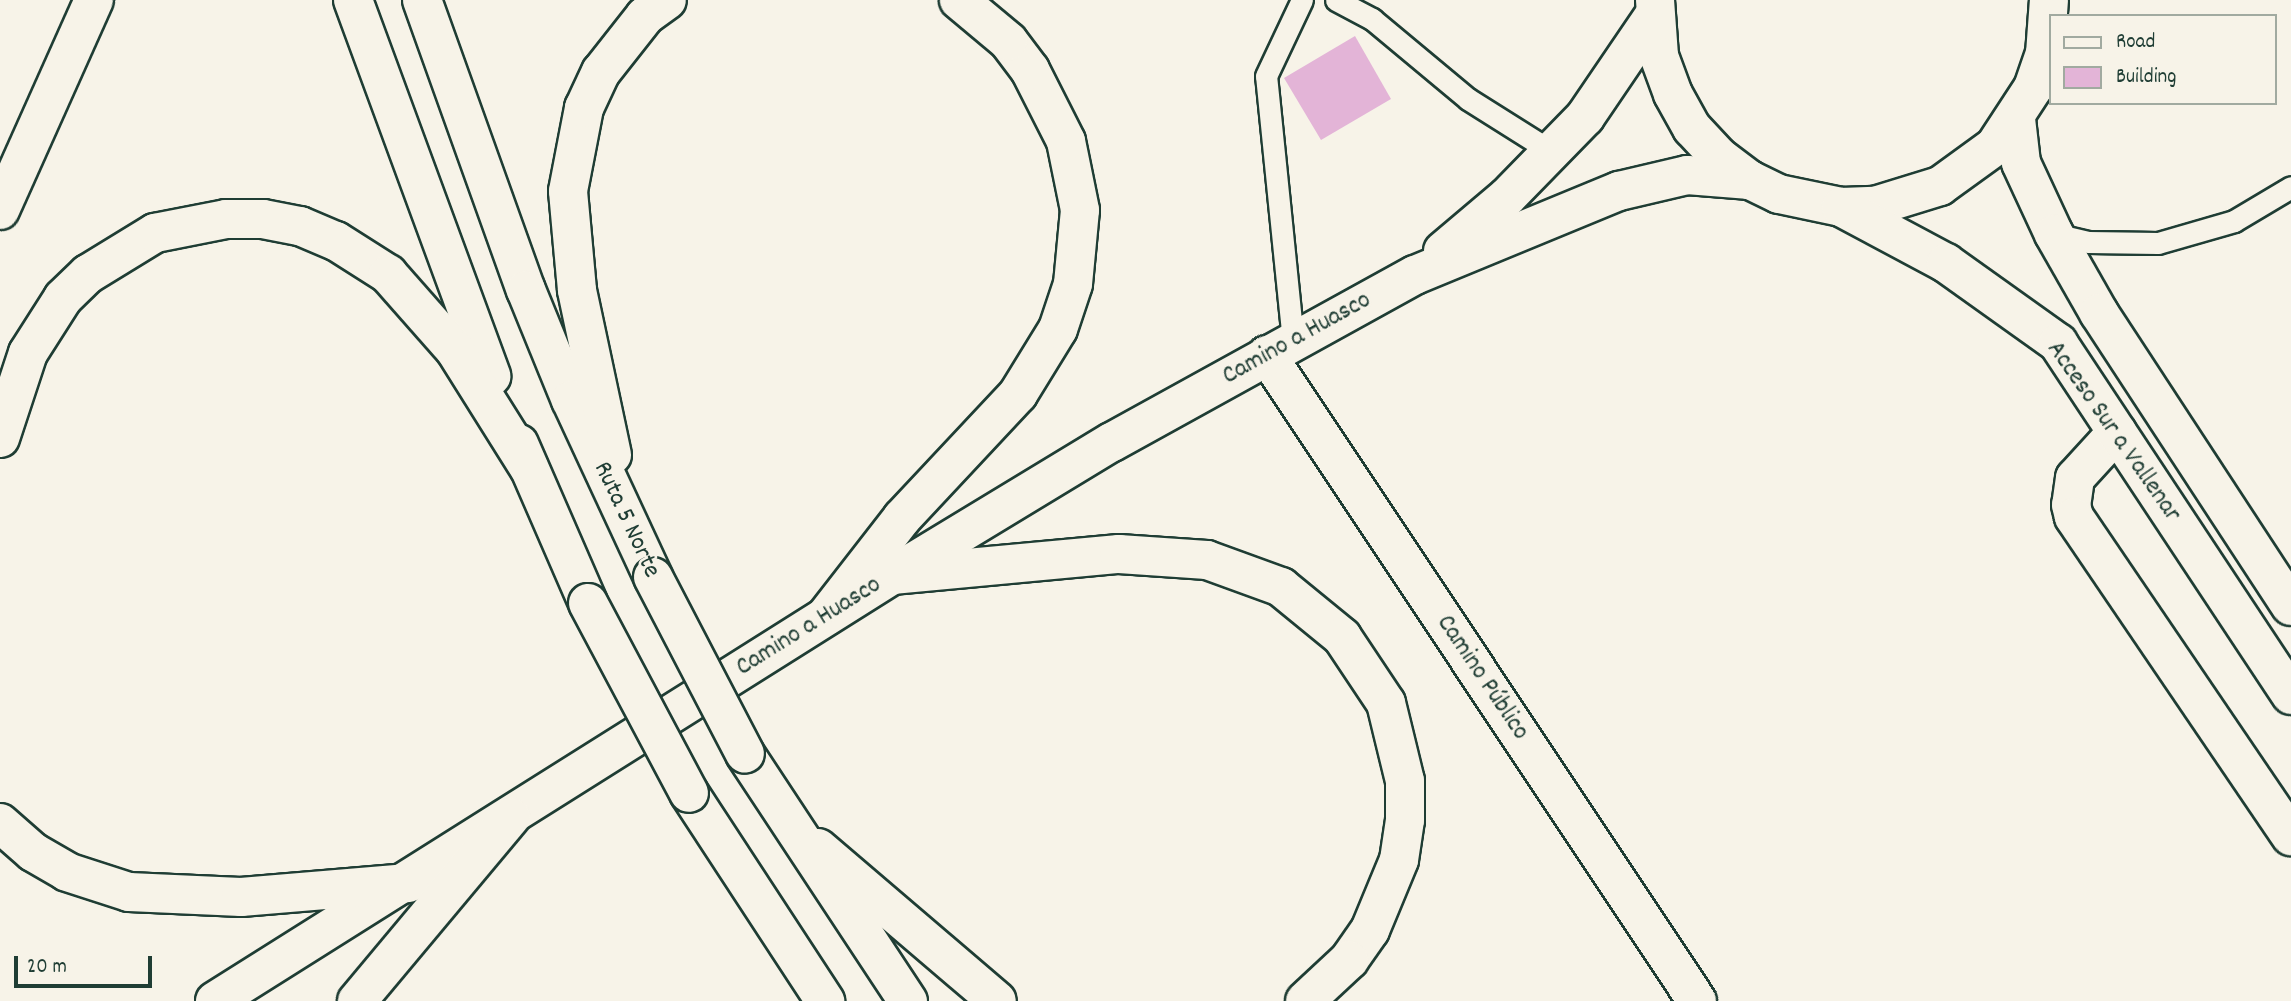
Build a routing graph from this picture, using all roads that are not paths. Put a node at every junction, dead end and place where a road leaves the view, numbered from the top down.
1 (94, 0) edge
2 (353, 0) edge
3 (422, 0) edge
4 (667, 0) edge
5 (959, 0) edge
6 (1302, 0) edge
7 (1336, 0) edge
8 (1654, 9) edge
9 (2050, 24) edge
10 (2016, 119) junction
11 (1552, 152) junction
12 (1750, 180) junction
13 (2291, 187) edge
14 (1841, 207) junction
15 (0, 210) edge
16 (2054, 234) junction
17 (1415, 275) junction
18 (1280, 348) junction
19 (2117, 432) junction
20 (0, 438) edge
21 (2198, 465) junction
22 (529, 468) junction
23 (623, 516) junction
24 (892, 575) junction
25 (2291, 606) edge
26 (826, 616) junction
27 (2291, 695) edge
28 (511, 817) junction
29 (0, 823) edge
30 (788, 823) junction
31 (2291, 836) edge
32 (408, 883) junction
33 (763, 912) junction
34 (215, 1001) edge
35 (358, 1001) edge
36 (801, 1001) edge
37 (825, 1001) edge
38 (908, 1001) edge
39 (997, 1001) edge
40 (1305, 1001) edge
41 (1697, 1001) edge

1 - 15 main road
2 - 22 main road
3 - 23 main road, Ruta 5 Norte
4 - 23 main road
5 - 26 main road
6 - 18 lane
7 - 11 lane
8 - 11 main road, Camino a Huasco
8 - 12 main road, Acceso Sur a Vallenar
9 - 10 main road, Acceso Sur a Vallenar
10 - 14 main road, Acceso Sur a Vallenar
10 - 16 main road, Acceso Sur a Vallenar
11 - 17 main road, Camino a Huasco
12 - 14 main road, Acceso Sur a Vallenar
12 - 17 main road, Camino a Huasco
13 - 16 lane
14 - 19 main road, Acceso Sur a Vallenar
16 - 21 main road, Acceso Sur a Vallenar
17 - 18 main road, Camino a Huasco
18 - 24 main road, Camino a Huasco
18 - 41 main road, Camino Público
19 - 21 main road
19 - 27 main road, Acceso Sur a Vallenar
19 - 31 main road
20 - 22 main road
21 - 25 main road, Acceso Sur a Vallenar
22 - 33 main road, bridge
23 - 30 main road, Ruta 5 Norte, bridge
24 - 26 main road, Camino a Huasco
24 - 40 main road
26 - 28 main road, Camino a Huasco
28 - 32 main road, Camino a Huasco
28 - 35 main road
29 - 32 main road
30 - 38 main road, Ruta 5 Norte
30 - 39 main road
32 - 34 main road, Camino a Huasco
33 - 36 main road
33 - 37 main road

